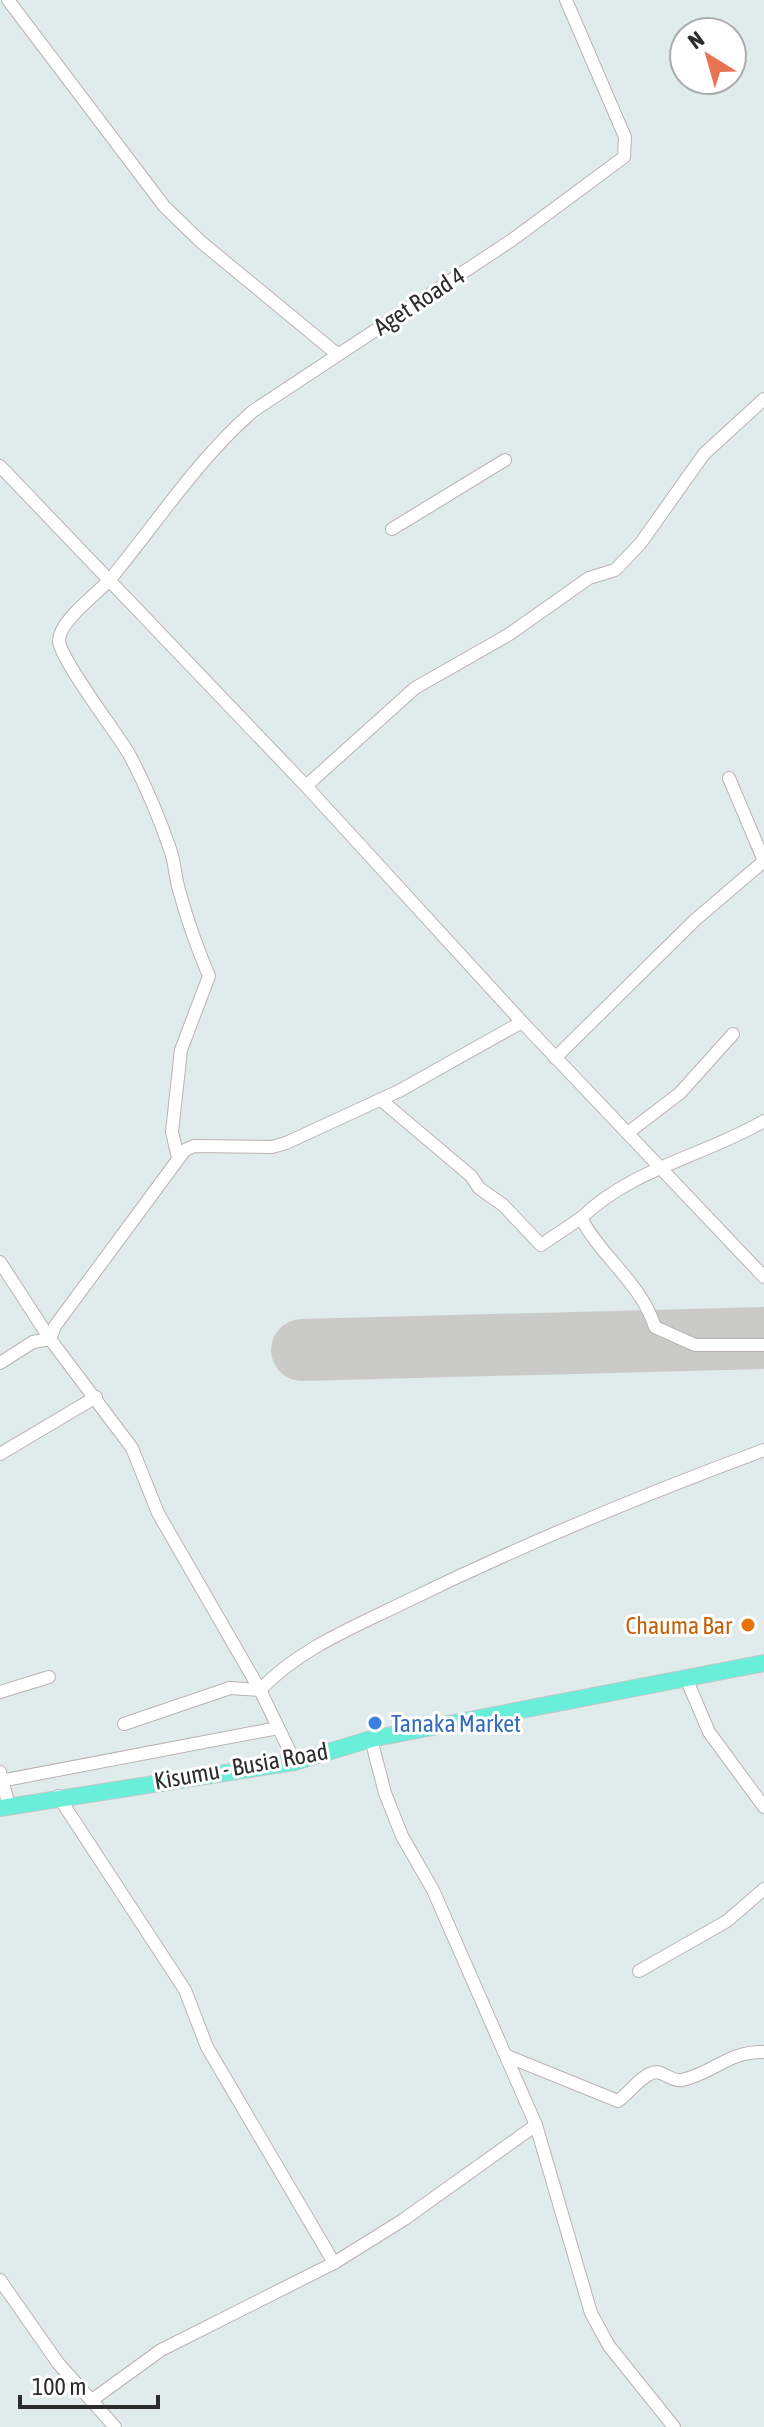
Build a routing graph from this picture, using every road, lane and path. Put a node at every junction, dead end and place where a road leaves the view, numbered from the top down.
1 (8, 0) edge
2 (566, 0) edge
3 (337, 354) junction
4 (764, 399) edge
5 (505, 460) dead end
6 (0, 466) edge
7 (392, 529) dead end
8 (110, 580) junction
9 (729, 778) dead end
10 (306, 786) junction
11 (759, 829) edge
12 (522, 1022) junction
13 (733, 1034) dead end
14 (555, 1058) junction
15 (381, 1100) junction
16 (764, 1121) edge
17 (629, 1132) junction
18 (178, 1158) junction
19 (658, 1166) junction
20 (581, 1218) junction
21 (0, 1262) edge
22 (764, 1277) edge
23 (50, 1339) junction
24 (764, 1345) edge
25 (0, 1363) edge
26 (96, 1397) junction
27 (764, 1450) edge
28 (0, 1454) edge
29 (764, 1663) edge
30 (685, 1676) junction
31 (49, 1677) dead end
32 (260, 1690) junction
33 (0, 1692) edge
34 (124, 1724) dead end
35 (278, 1728) junction
36 (371, 1739) junction
37 (295, 1762) junction
38 (1, 1778) edge
39 (58, 1796) junction
40 (4, 1807) edge
41 (764, 1807) edge
42 (764, 1889) edge
43 (639, 1971) dead end
44 (764, 2052) edge
45 (507, 2056) junction
46 (536, 2125) junction
47 (334, 2263) junction
48 (0, 2280) edge
49 (92, 2400) junction
50 (115, 2427) edge
51 (674, 2427) edge

1 - 3 street
2 - 3 street, Aget Road 4
3 - 8 street, Aget Road 4
4 - 10 street
5 - 7 street
6 - 8 street
8 - 10 street
8 - 18 street, Aget Road 4
9 - 11 street
10 - 12 street
11 - 14 street
12 - 14 street
12 - 15 street
13 - 17 street
14 - 17 street
15 - 18 street
15 - 20 street
16 - 19 street
17 - 19 street
18 - 23 street
19 - 20 street
19 - 22 street
20 - 24 street
21 - 23 street
23 - 25 street
23 - 26 street
26 - 28 street
26 - 32 street
27 - 32 street
29 - 30 highway, Kisumu - Busia Road
30 - 36 highway, Kisumu - Busia Road
30 - 41 street
31 - 33 street
32 - 34 street
32 - 35 street
35 - 37 street
35 - 38 street
36 - 37 highway, Kisumu - Busia Road
36 - 45 street
37 - 39 highway, Kisumu - Busia Road
38 - 40 street
39 - 40 highway, Kisumu - Busia Road
39 - 47 street
42 - 43 street
44 - 45 street
45 - 46 street
46 - 47 street
46 - 51 street
47 - 49 street
48 - 49 street
49 - 50 street

